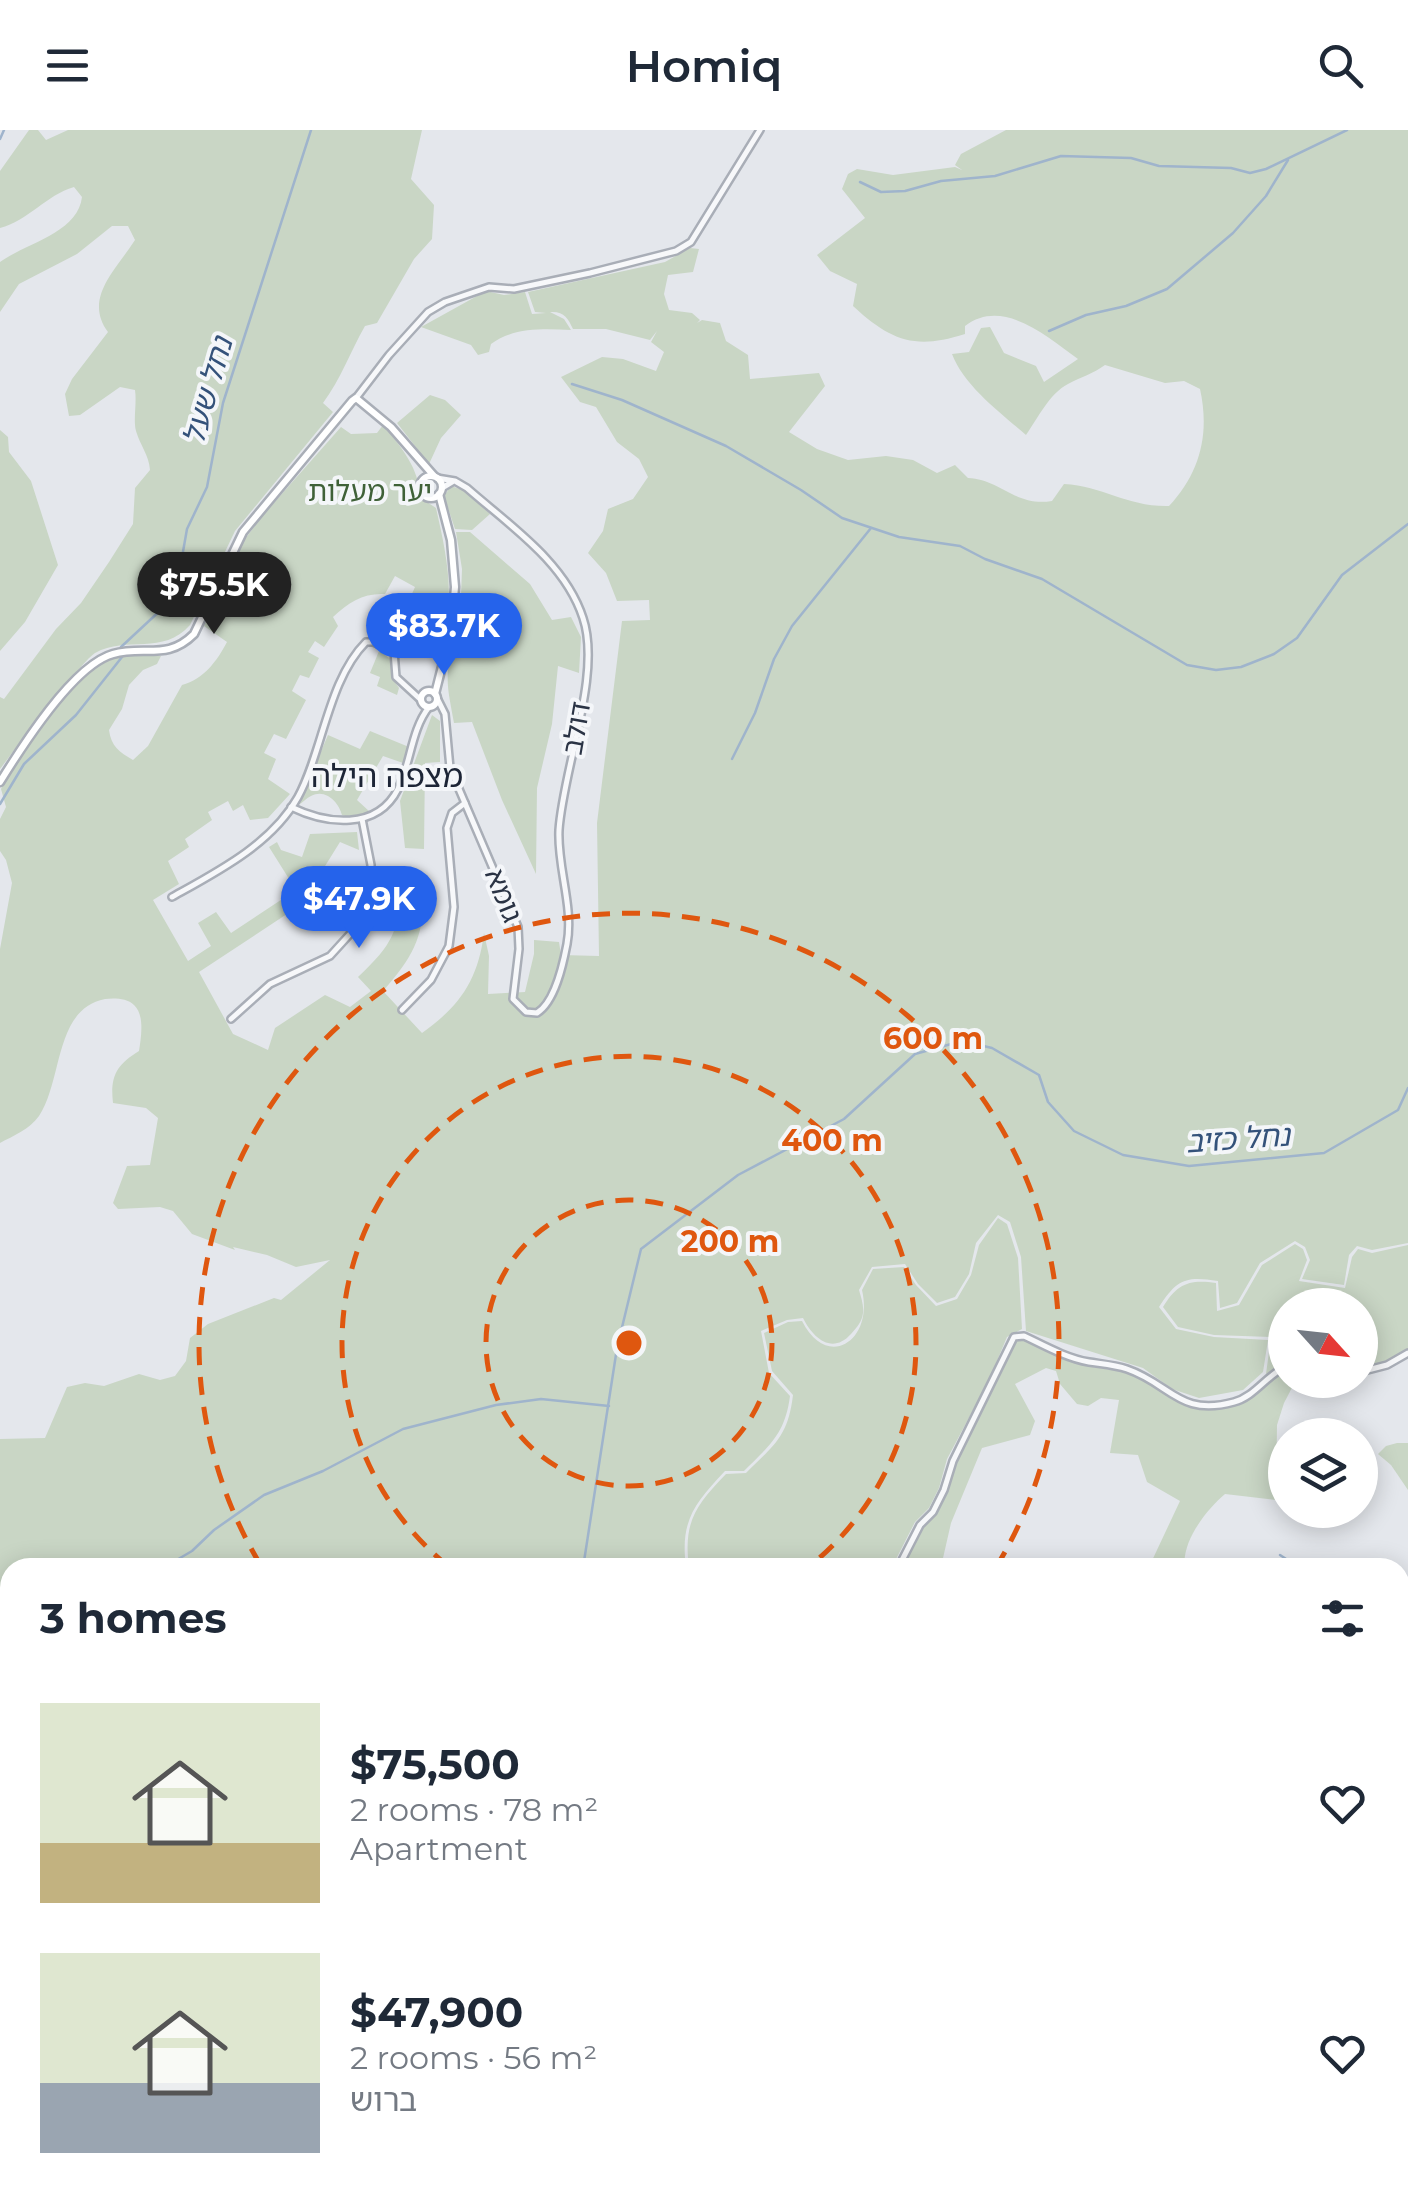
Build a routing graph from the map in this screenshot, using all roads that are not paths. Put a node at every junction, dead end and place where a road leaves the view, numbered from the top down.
1 (760, 130) edge
2 (356, 398) junction
3 (420, 464) junction
4 (435, 477) junction
5 (455, 481) junction
6 (421, 482) junction
7 (440, 491) junction
8 (429, 498) junction
9 (442, 509) junction
10 (428, 699) junction
11 (0, 782) edge
12 (465, 803) junction
13 (291, 807) junction
14 (362, 819) junction
15 (172, 898) dead end
16 (402, 1010) dead end
17 (531, 1014) joint
18 (231, 1019) dead end
19 (1408, 1354) edge
20 (1378, 1367) edge
21 (1268, 1376) edge
22 (903, 1558) edge

1 - 2 street
2 - 3 main road
2 - 11 main road
3 - 4 main road
3 - 6 main road
4 - 5 street
4 - 6 main road
4 - 7 main road
5 - 7 street
5 - 17 street, דולב
6 - 8 main road
7 - 8 main road
7 - 9 main road
8 - 9 main road
9 - 10 main road
10 - 12 street, גומא
10 - 13 street
10 - 14 street
12 - 16 street
12 - 17 street, גומא
13 - 14 street
13 - 15 street
14 - 18 street
19 - 20 street
21 - 22 street

